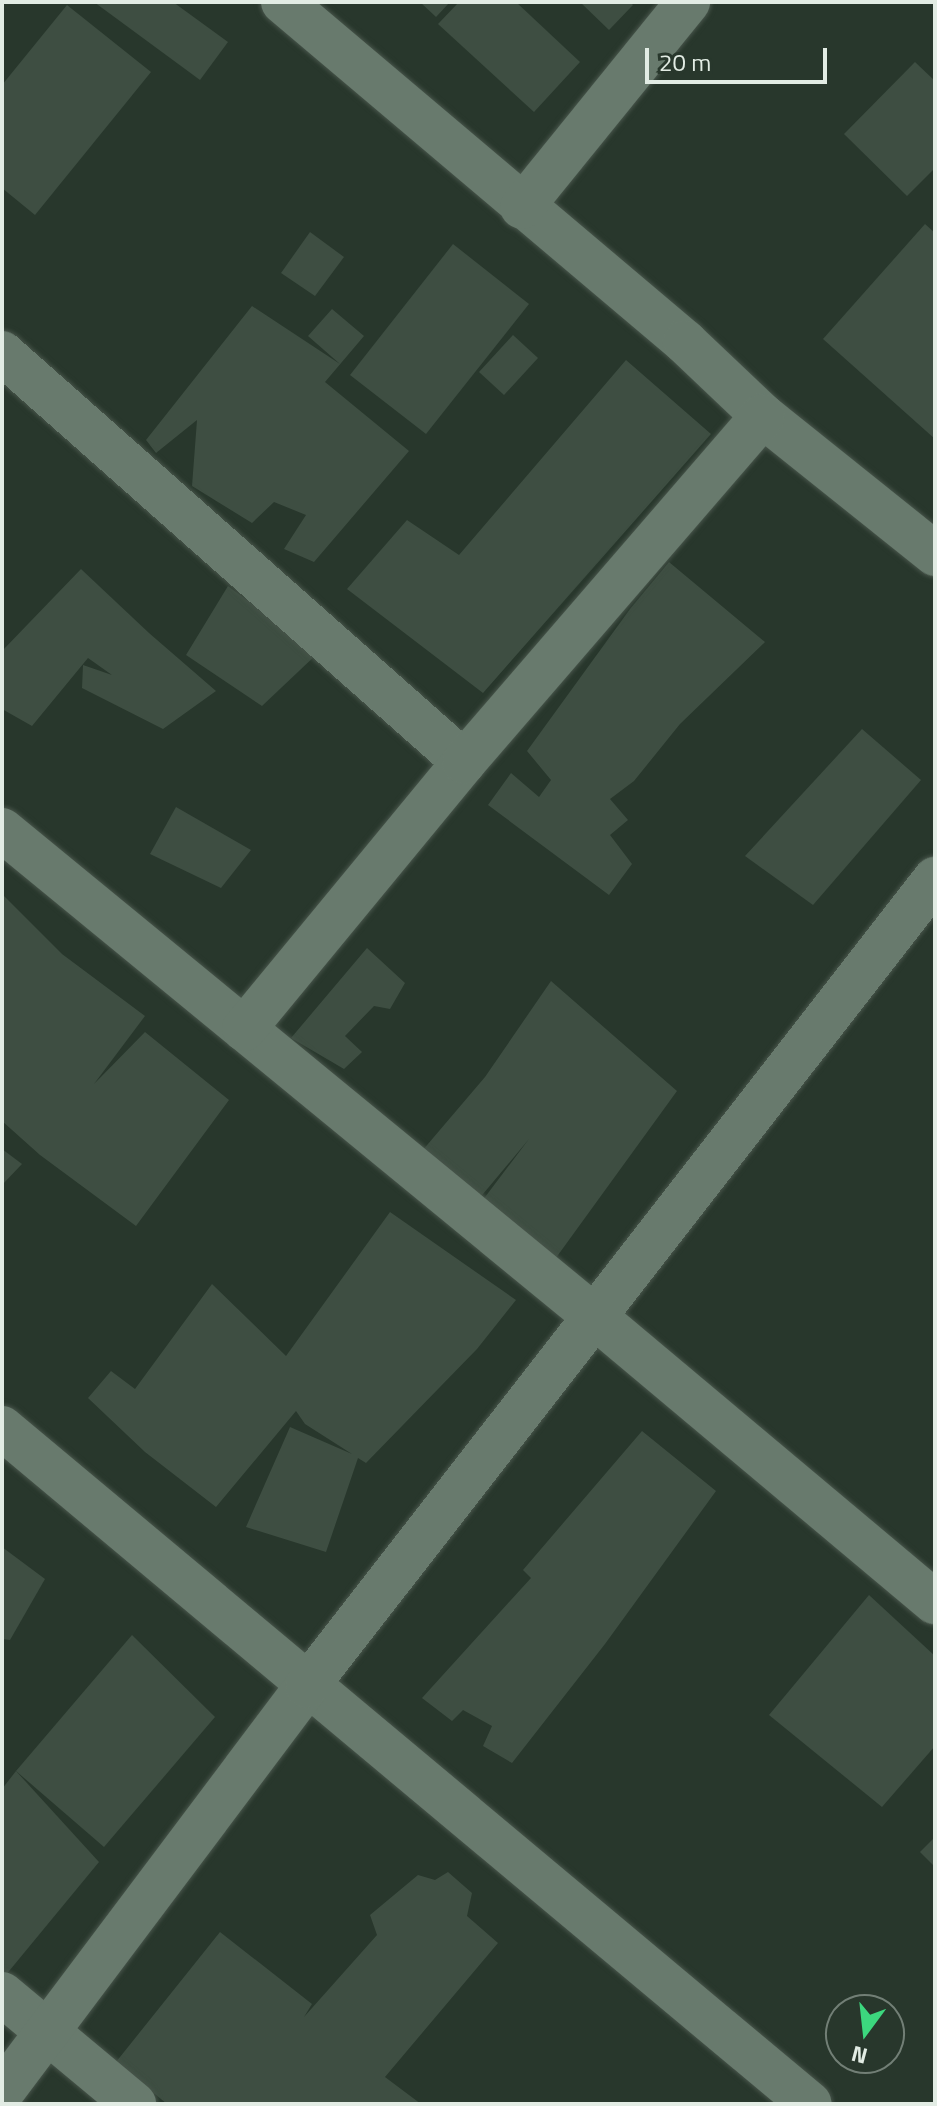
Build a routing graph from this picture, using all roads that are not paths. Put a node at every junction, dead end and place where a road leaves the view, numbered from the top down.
1 (283, 2) edge
2 (688, 2) edge
3 (522, 207) junction
4 (2, 353) edge
5 (763, 416) junction
6 (935, 554) edge
7 (464, 762) junction
8 (2, 830) edge
9 (935, 879) edge
10 (244, 1029) junction
11 (595, 1317) junction
12 (2, 1428) edge
13 (935, 1602) edge
14 (307, 1686) junction
15 (2, 1994) edge
16 (49, 2033) junction
17 (2, 2092) edge
18 (134, 2104) edge
19 (810, 2104) edge

1 - 3 street
2 - 3 street
3 - 5 street
4 - 7 street
5 - 6 street
5 - 7 street
7 - 10 street
8 - 10 street
9 - 11 street
10 - 11 street
11 - 13 street
11 - 14 street
12 - 14 street
14 - 16 street
14 - 19 street
15 - 16 street
16 - 17 street
16 - 18 street

